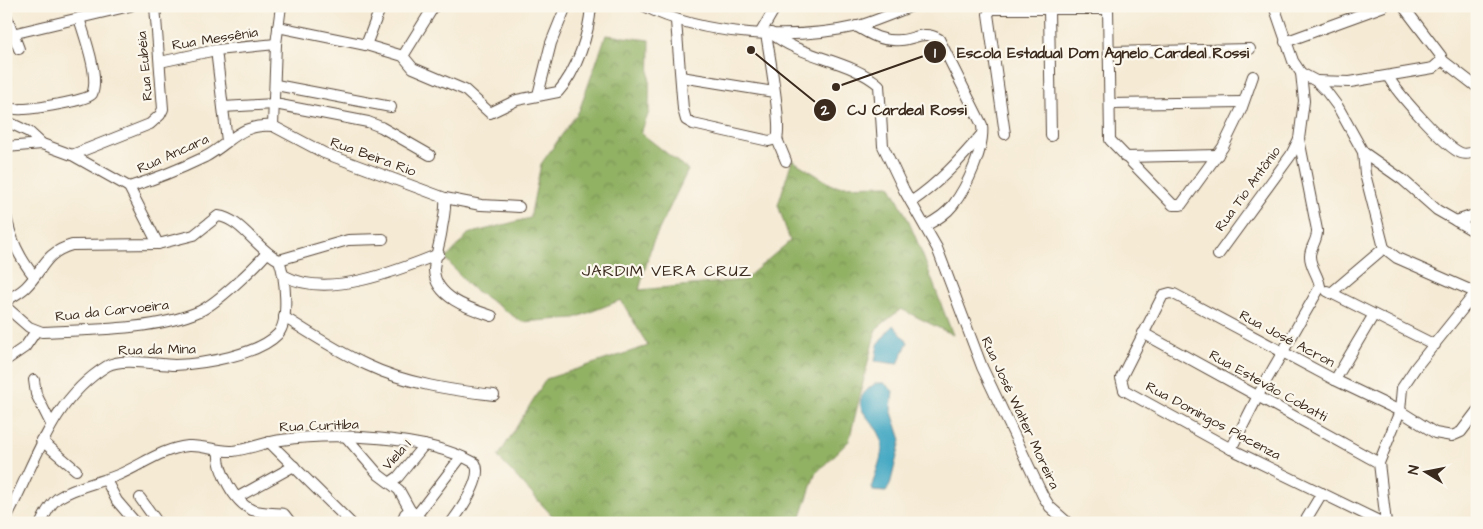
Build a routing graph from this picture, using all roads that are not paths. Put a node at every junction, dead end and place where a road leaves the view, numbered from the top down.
1 (130, 6) edge
2 (156, 6) edge
3 (281, 6) edge
4 (381, 6) edge
5 (434, 6) edge
6 (566, 6) edge
7 (590, 6) edge
8 (644, 6) edge
9 (776, 6) edge
10 (912, 6) edge
11 (1274, 6) edge
12 (1384, 6) edge
13 (1402, 6) edge
14 (1049, 8) junction
15 (1108, 8) edge
16 (6, 15) edge
17 (79, 18) junction
18 (676, 21) junction
19 (856, 26) junction
20 (278, 27) junction
21 (766, 33) junction
22 (12, 34) junction
23 (1285, 42) junction
24 (276, 44) junction
25 (366, 45) junction
26 (19, 49) dead end
27 (1250, 49) dead end
28 (216, 50) junction
29 (1109, 52) junction
30 (403, 56) junction
31 (1442, 60) junction
32 (160, 62) junction
33 (1301, 73) junction
34 (1253, 76) dead end
35 (1388, 76) junction
36 (681, 77) junction
37 (1316, 81) junction
38 (276, 85) junction
39 (1477, 87) edge
40 (774, 92) junction
41 (538, 94) junction
42 (1243, 102) junction
43 (275, 104) junction
44 (1110, 104) junction
45 (223, 107) junction
46 (391, 107) dead end
47 (6, 108) edge
48 (6, 121) edge
49 (273, 126) junction
50 (983, 133) junction
51 (1005, 134) dead end
52 (1051, 136) dead end
53 (777, 139) junction
54 (1299, 139) junction
55 (227, 141) junction
56 (42, 144) junction
57 (6, 148) edge
58 (1364, 152) junction
59 (1477, 152) edge
60 (72, 155) junction
61 (430, 155) dead end
62 (1218, 155) junction
63 (1125, 157) junction
64 (786, 161) dead end
65 (129, 187) junction
66 (445, 198) junction
67 (911, 202) junction
68 (519, 206) dead end
69 (1477, 214) edge
70 (6, 216) edge
71 (1456, 221) junction
72 (925, 226) junction
73 (1477, 233) edge
74 (8, 235) edge
75 (383, 240) dead end
76 (158, 244) junction
77 (1384, 248) junction
78 (266, 254) junction
79 (438, 254) junction
80 (1218, 255) dead end
81 (279, 260) junction
82 (34, 276) junction
83 (285, 276) junction
84 (1320, 287) junction
85 (1476, 293) edge
86 (1331, 294) junction
87 (1163, 296) joint
88 (6, 301) edge
89 (6, 307) edge
90 (492, 316) dead end
91 (1373, 316) junction
92 (284, 317) junction
93 (36, 331) junction
94 (1143, 333) junction
95 (1435, 345) junction
96 (1283, 353) junction
97 (6, 360) edge
98 (34, 380) dead end
99 (1335, 380) junction
100 (494, 396) dead end
101 (1258, 397) junction
102 (1400, 411) junction
103 (1477, 411) edge
104 (51, 424) junction
105 (347, 438) junction
106 (41, 440) junction
107 (269, 442) junction
108 (424, 445) junction
109 (1231, 449) junction
110 (219, 451) junction
111 (461, 457) junction
112 (1379, 463) junction
113 (294, 466) junction
114 (76, 470) dead end
115 (106, 480) junction
116 (391, 482) junction
117 (1322, 493) junction
118 (238, 497) junction
119 (140, 498) dead end
120 (417, 516) edge
121 (6, 518) edge
122 (41, 523) edge
123 (136, 523) edge
124 (158, 523) edge
125 (291, 523) edge
126 (351, 523) edge
127 (401, 523) edge
128 (451, 523) edge
129 (1068, 523) edge
130 (1304, 523) edge
131 (1385, 523) edge

1 - 17 street
2 - 32 street, Rua Eubéia
3 - 20 street
4 - 25 street
5 - 30 street
6 - 41 street
7 - 41 street
8 - 18 street
9 - 21 street
10 - 19 street
11 - 23 street
12 - 23 street
13 - 31 street
14 - 15 street
14 - 51 street
14 - 52 street
15 - 29 street
16 - 22 street
17 - 22 street
17 - 47 street
18 - 21 street
18 - 36 street
19 - 21 street
19 - 50 street
20 - 24 street
20 - 25 street
21 - 40 street
21 - 67 street, Rua José Walter Moreira
22 - 26 street
23 - 33 street
24 - 28 street, Rua Messênia
24 - 38 street
25 - 30 street
27 - 29 street
28 - 32 street, Rua Messênia
28 - 45 street
29 - 44 street
30 - 41 street
31 - 35 street
31 - 39 street
32 - 60 street, Rua Eubéia
33 - 37 street
33 - 54 street
34 - 42 street
35 - 37 street
35 - 59 street
36 - 40 street
36 - 53 street
37 - 58 street
38 - 43 street
38 - 46 street
40 - 53 street
42 - 44 street
42 - 62 street
43 - 45 street
43 - 49 street
43 - 61 street
44 - 63 street
45 - 55 street
48 - 56 street
49 - 55 street
49 - 66 street, Rua Beira Rio
50 - 67 street
50 - 72 street
53 - 64 street
54 - 80 street, Rua Tio Antônio
54 - 84 street
55 - 65 street, Rua Ancara
56 - 57 street
56 - 60 street
58 - 71 street
58 - 77 street
60 - 65 street
62 - 63 street
62 - 63 street
65 - 76 street
66 - 68 street, Rua Beira Rio
66 - 79 street
67 - 72 street, Rua José Walter Moreira
69 - 71 street
70 - 74 street
71 - 73 street
72 - 129 street, Rua José Walter Moreira
74 - 82 street
75 - 81 street
76 - 78 street
76 - 82 street
77 - 85 street
77 - 86 street
78 - 81 street
78 - 93 street, Rua da Carvoeira
79 - 83 street
79 - 90 street
81 - 83 street, Rua da Mina
82 - 88 street
83 - 92 street, Rua da Mina
84 - 86 street
84 - 96 street
85 - 95 street
86 - 91 street
87 - 94 street, Rua Domingos Piacenza
87 - 96 street, Rua José Acron
89 - 93 street
91 - 95 street
91 - 99 street
92 - 100 street
92 - 104 street, Rua da Mina
93 - 97 street
94 - 101 street, Rua Estevão Cobatti
94 - 109 street, Rua Domingos Piacenza
95 - 102 street
96 - 99 street, Rua José Acron
96 - 101 street
98 - 104 street
99 - 102 street, Rua José Acron
101 - 109 street
101 - 112 street, Rua Estevão Cobatti
102 - 103 street, Rua José Acron
102 - 112 street
104 - 106 street, Rua da Mina
105 - 107 street, Rua Curitiba
105 - 108 street, Rua Curitiba
105 - 116 street
106 - 114 street
106 - 121 street, Rua da Mina
107 - 110 street
107 - 113 street, Rua Curitiba
108 - 111 street, Rua Curitiba
108 - 116 street, Viela 1
109 - 117 street, Rua Domingos Piacenza
110 - 115 street
110 - 118 street
111 - 120 street
111 - 128 street
112 - 131 street
113 - 118 street
113 - 126 street, Rua Curitiba
115 - 122 street
115 - 123 street
116 - 120 street
117 - 130 street
117 - 131 street, Rua Domingos Piacenza
118 - 125 street
119 - 124 street
120 - 127 street

